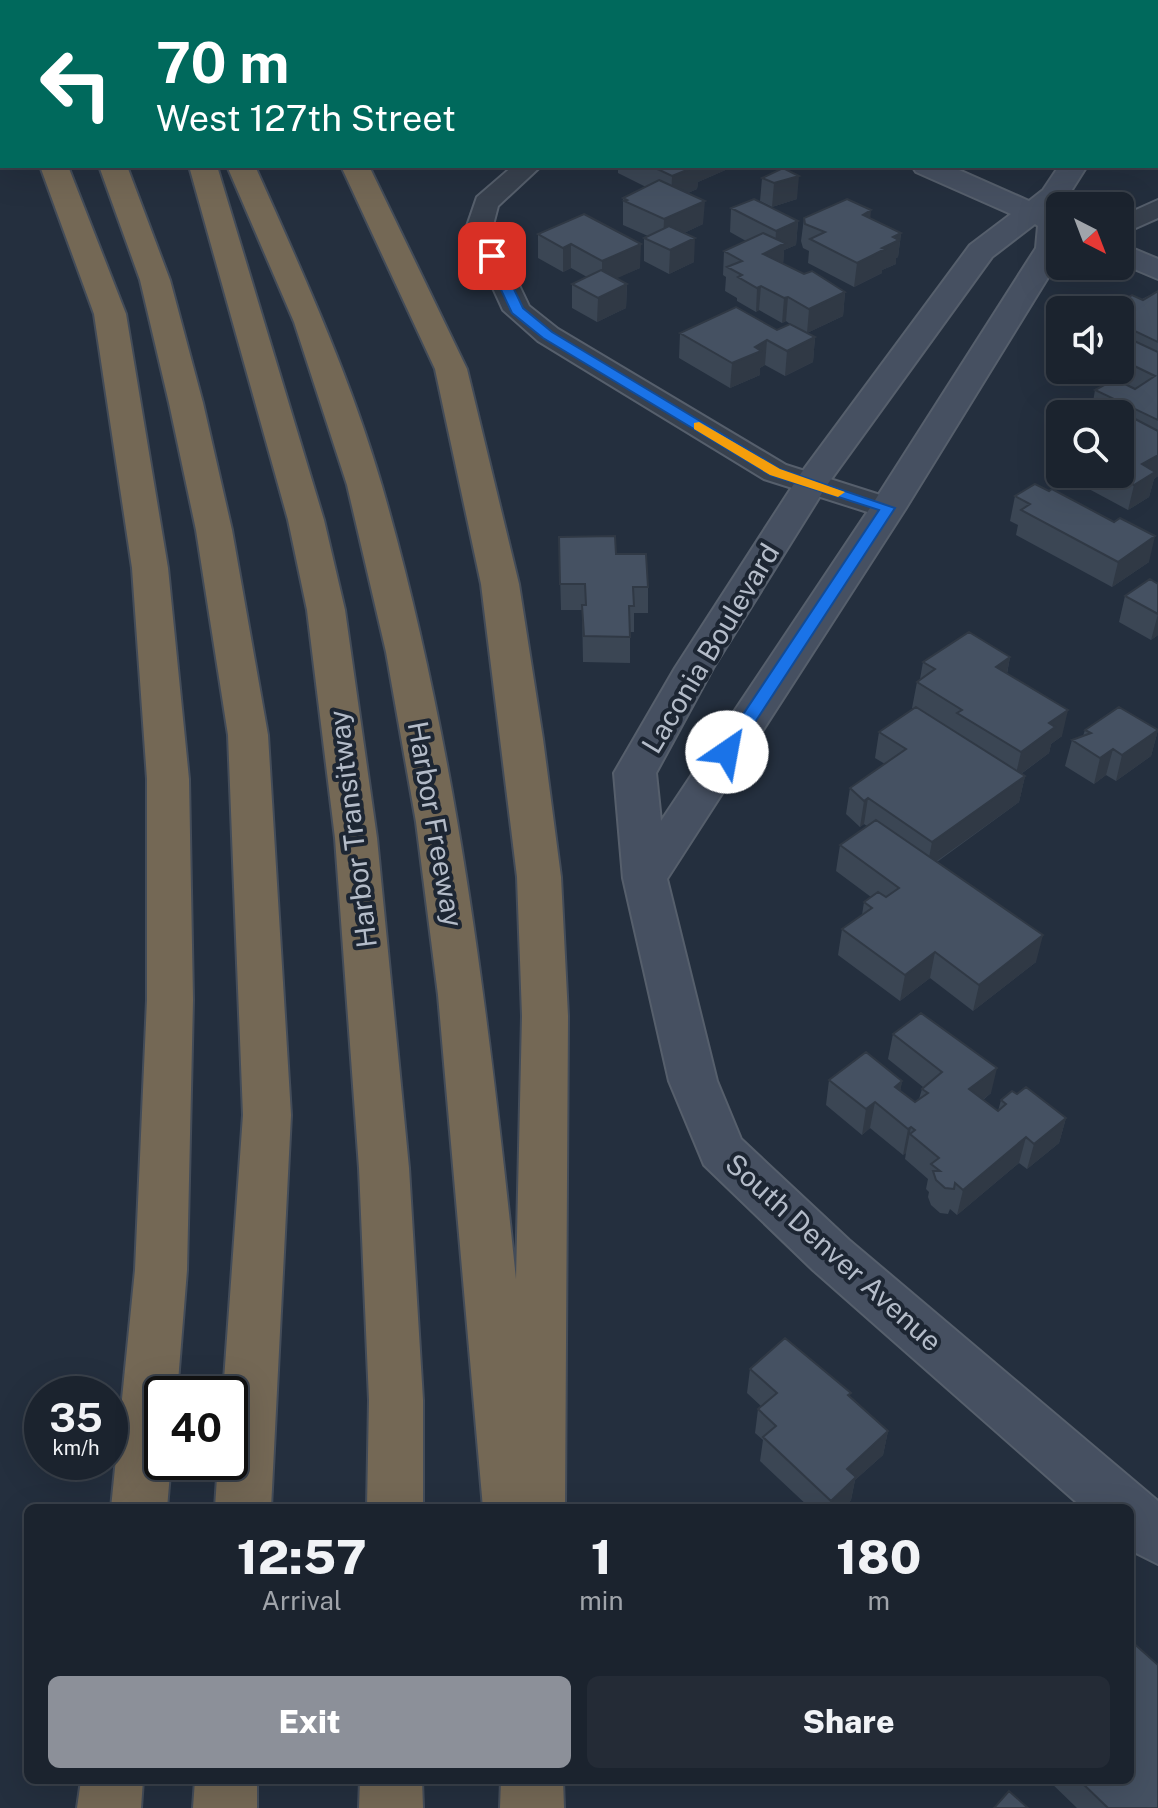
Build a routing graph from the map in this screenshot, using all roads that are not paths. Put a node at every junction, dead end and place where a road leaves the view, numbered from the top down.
1 (674, 0) edge
2 (682, 0) edge
3 (55, 168) edge
4 (114, 168) edge
5 (204, 168) edge
6 (242, 168) edge
7 (356, 168) edge
8 (526, 168) edge
9 (931, 168) edge
10 (1072, 168) edge
11 (1061, 192) edge
12 (1158, 208) edge
13 (1046, 212) edge
14 (1046, 216) edge
15 (1134, 220) edge
16 (1046, 256) edge
17 (1134, 259) edge
18 (1158, 270) edge
19 (811, 483) junction
20 (888, 508) junction
21 (645, 878) junction
22 (139, 1504) edge
23 (243, 1504) edge
24 (395, 1504) edge
25 (511, 1504) edge
26 (537, 1504) edge
27 (1119, 1504) edge
28 (1134, 1516) edge
29 (1158, 1537) edge
30 (112, 1784) edge
31 (226, 1784) edge
32 (391, 1784) edge
33 (532, 1784) edge
34 (109, 1808) edge
35 (225, 1808) edge
36 (391, 1808) edge
37 (532, 1808) edge

1 - 2 lane
3 - 22 highway
4 - 23 highway
5 - 24 highway, Harbor Transitway
6 - 25 highway, Harbor Freeway
7 - 26 highway
8 - 19 street
9 - 13 street
10 - 11 street, Laconia Boulevard
12 - 15 street
14 - 19 street, Laconia Boulevard
16 - 20 street, Laconia Boulevard
17 - 18 street
19 - 20 street
19 - 21 street, Laconia Boulevard
20 - 21 street, Laconia Boulevard
21 - 27 street, South Denver Avenue
28 - 29 street
30 - 34 highway
31 - 35 highway
32 - 36 highway
33 - 37 highway

